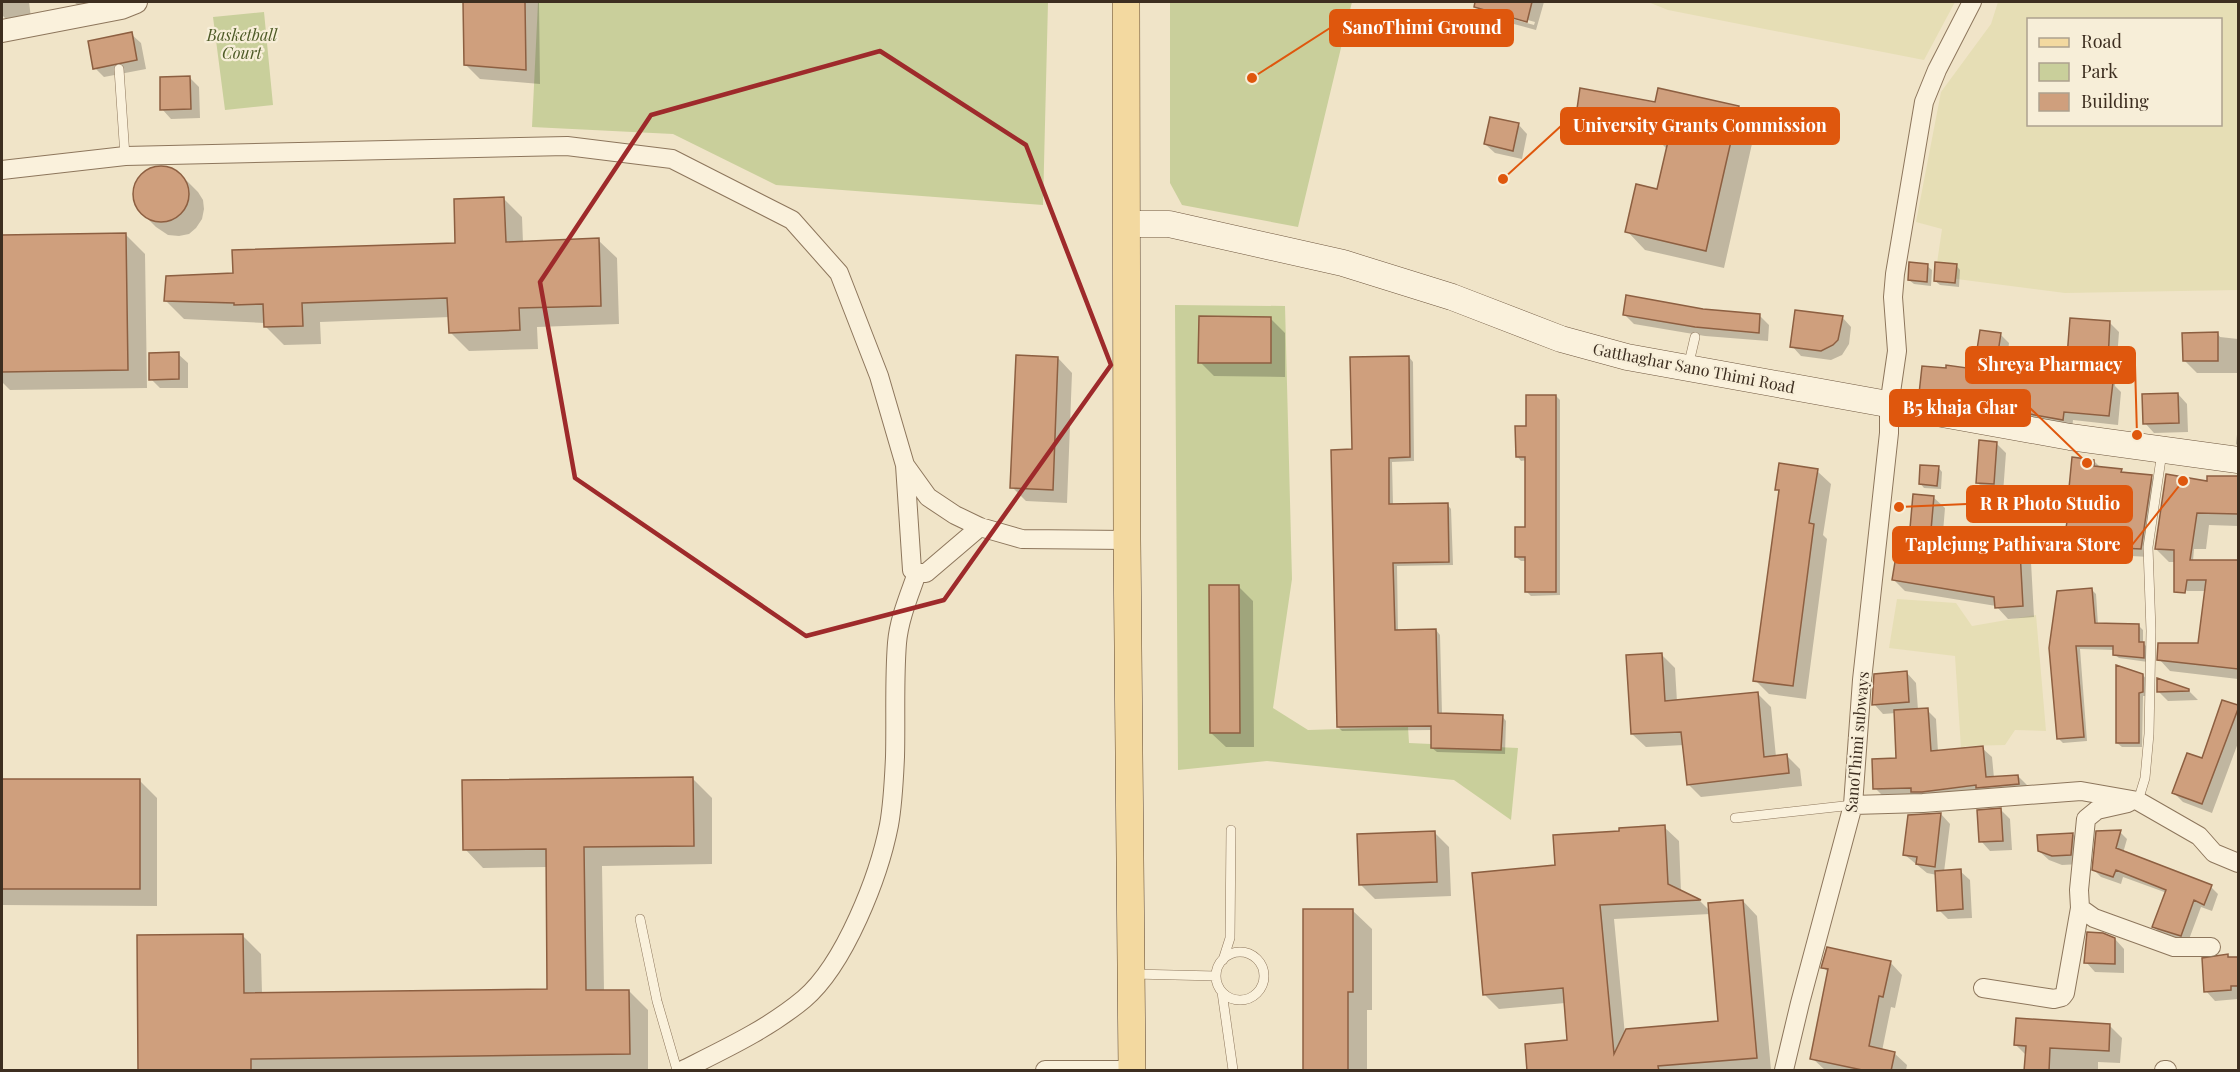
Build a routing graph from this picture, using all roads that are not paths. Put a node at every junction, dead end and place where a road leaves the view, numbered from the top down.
1 (136, 2) edge
2 (1126, 2) edge
3 (1972, 2) edge
4 (2, 31) edge
5 (120, 69) dead end
6 (125, 156) junction
7 (2, 170) edge
8 (1127, 224) junction
9 (1695, 337) dead end
10 (1688, 368) junction
11 (1889, 406) junction
12 (2163, 450) junction
13 (2238, 460) edge
14 (905, 465) junction
15 (980, 527) junction
16 (1128, 540) junction
17 (917, 573) junction
18 (2138, 801) junction
19 (1853, 805) junction
20 (1735, 818) dead end
21 (1231, 830) dead end
22 (2238, 863) edge
23 (2080, 908) junction
24 (640, 919) dead end
25 (2211, 947) dead end
26 (1223, 960) junction
27 (1130, 974) junction
28 (1216, 976) junction
29 (1983, 988) dead end
30 (1222, 992) junction
31 (1132, 1070) edge
32 (677, 1071) edge
33 (683, 1071) edge
34 (1045, 1071) edge
35 (1233, 1071) edge
36 (1784, 1071) edge

1 - 4 street
2 - 8 main road
3 - 11 street, SanoThimi subways
5 - 6 lane
6 - 7 street
6 - 14 street
8 - 10 main road, Gatthaghar Sano Thimi Road
8 - 16 main road
9 - 10 lane
10 - 11 main road, Gatthaghar Sano Thimi Road
11 - 12 main road, Gatthaghar Sano Thimi Road
11 - 19 street, SanoThimi subways
12 - 13 main road, Gatthaghar Sano Thimi Road
12 - 18 lane
14 - 15 street
14 - 17 street
15 - 16 street
15 - 17 street
16 - 27 main road
17 - 33 street
18 - 19 street
18 - 22 street
18 - 23 street
19 - 20 lane
19 - 36 street, SanoThimi subways
21 - 26 lane
23 - 25 street
23 - 29 street
24 - 32 lane
26 - 28 lane
26 - 30 lane
27 - 28 lane
27 - 31 main road
28 - 30 lane
30 - 35 lane
31 - 34 street

